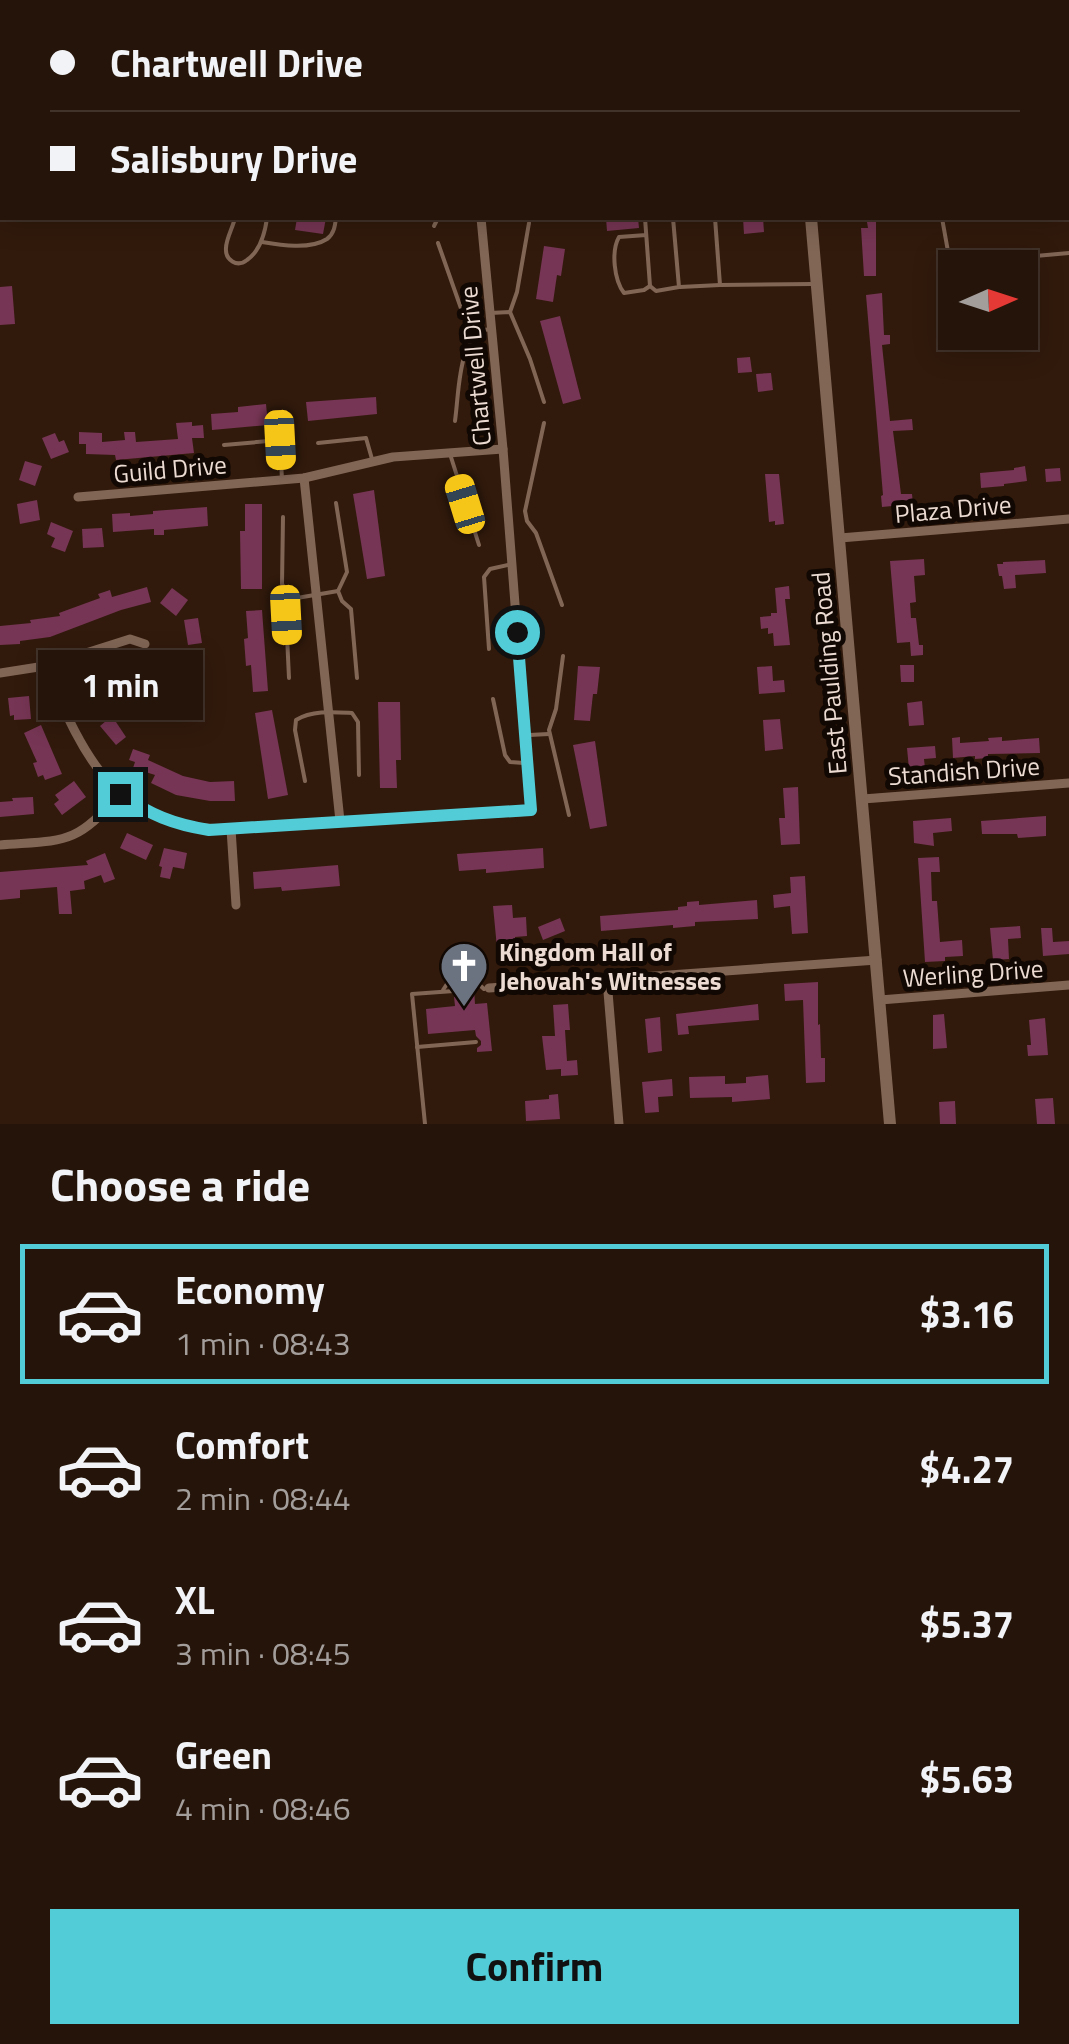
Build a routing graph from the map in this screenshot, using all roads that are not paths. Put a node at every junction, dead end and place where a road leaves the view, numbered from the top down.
1 (235, 220) edge
2 (266, 220) edge
3 (335, 220) edge
4 (437, 220) edge
5 (481, 220) edge
6 (645, 220) edge
7 (673, 220) edge
8 (714, 220) edge
9 (810, 220) edge
10 (942, 220) edge
11 (529, 223) dead end
12 (434, 226) dead end
13 (646, 235) junction
14 (261, 242) junction
15 (438, 243) dead end
16 (1069, 253) edge
17 (720, 284) junction
18 (817, 284) junction
19 (650, 286) junction
20 (679, 287) junction
21 (510, 312) junction
22 (490, 313) junction
23 (492, 329) junction
24 (475, 332) junction
25 (544, 402) dead end
26 (456, 421) dead end
27 (544, 423) dead end
28 (318, 442) dead end
29 (224, 444) dead end
30 (503, 449) junction
31 (450, 454) junction
32 (372, 460) junction
33 (304, 478) junction
34 (282, 480) junction
35 (78, 497) dead end
36 (336, 503) dead end
37 (283, 516) dead end
38 (1069, 519) edge
39 (840, 538) junction
40 (479, 545) dead end
41 (512, 564) junction
42 (338, 590) junction
43 (316, 595) junction
44 (291, 598) junction
45 (562, 604) dead end
46 (145, 644) dead end
47 (489, 649) dead end
48 (563, 656) dead end
49 (45, 666) junction
50 (0, 673) edge
51 (289, 678) dead end
52 (357, 678) dead end
53 (493, 699) dead end
54 (329, 712) junction
55 (550, 734) junction
56 (526, 735) junction
57 (528, 764) junction
58 (359, 775) dead end
59 (305, 781) dead end
60 (1069, 784) edge
61 (120, 794) junction
62 (863, 799) junction
63 (569, 815) dead end
64 (340, 821) junction
65 (231, 829) junction
66 (0, 845) edge
67 (236, 905) dead end
68 (876, 960) junction
69 (607, 980) junction
70 (1069, 986) edge
71 (486, 988) junction
72 (474, 989) dead end
73 (454, 991) dead end
74 (442, 992) junction
75 (880, 1000) junction
76 (476, 1042) dead end
77 (417, 1047) junction
78 (424, 1124) edge
79 (619, 1124) edge
80 (890, 1124) edge

1 - 14 lane
2 - 14 lane
3 - 14 lane
4 - 12 lane
5 - 22 street, Chartwell Drive
6 - 13 lane
7 - 20 lane
8 - 17 lane
9 - 18 main road, East Paulding Road
10 - 16 lane
11 - 21 lane
13 - 19 lane
13 - 19 lane
15 - 24 lane
17 - 18 lane
17 - 20 lane
18 - 39 main road, East Paulding Road
19 - 20 lane
21 - 22 lane
21 - 25 lane
22 - 23 street, Chartwell Drive
23 - 24 lane
23 - 30 street, Chartwell Drive
24 - 26 lane
27 - 45 lane
28 - 32 lane
29 - 34 lane
30 - 31 street, Guild Drive
30 - 41 street, Chartwell Drive
31 - 32 street, Guild Drive
31 - 40 lane
32 - 33 street, Guild Drive
33 - 34 street, Guild Drive
33 - 43 street
34 - 35 street, Guild Drive
36 - 42 lane
37 - 44 lane
38 - 39 street, Plaza Drive
39 - 62 main road, East Paulding Road
41 - 47 lane
41 - 56 street, Chartwell Drive
42 - 43 lane
42 - 52 lane
43 - 44 lane
43 - 54 street
44 - 51 lane
46 - 49 street
48 - 55 lane
49 - 50 street
49 - 61 street
53 - 57 lane
54 - 58 lane
54 - 59 lane
54 - 64 street
55 - 56 lane
55 - 63 lane
56 - 57 street, Chartwell Drive
57 - 64 street, Chartwell Drive
60 - 62 street, Standish Drive
61 - 65 street
61 - 66 street
62 - 68 main road, East Paulding Road
64 - 65 street
65 - 67 street
68 - 69 street
68 - 75 main road, East Paulding Road
69 - 71 street
69 - 79 street
70 - 75 street, Werling Drive
71 - 72 lane
71 - 74 lane
73 - 74 lane
74 - 77 lane
75 - 80 main road, East Paulding Road
76 - 77 lane
77 - 78 lane

